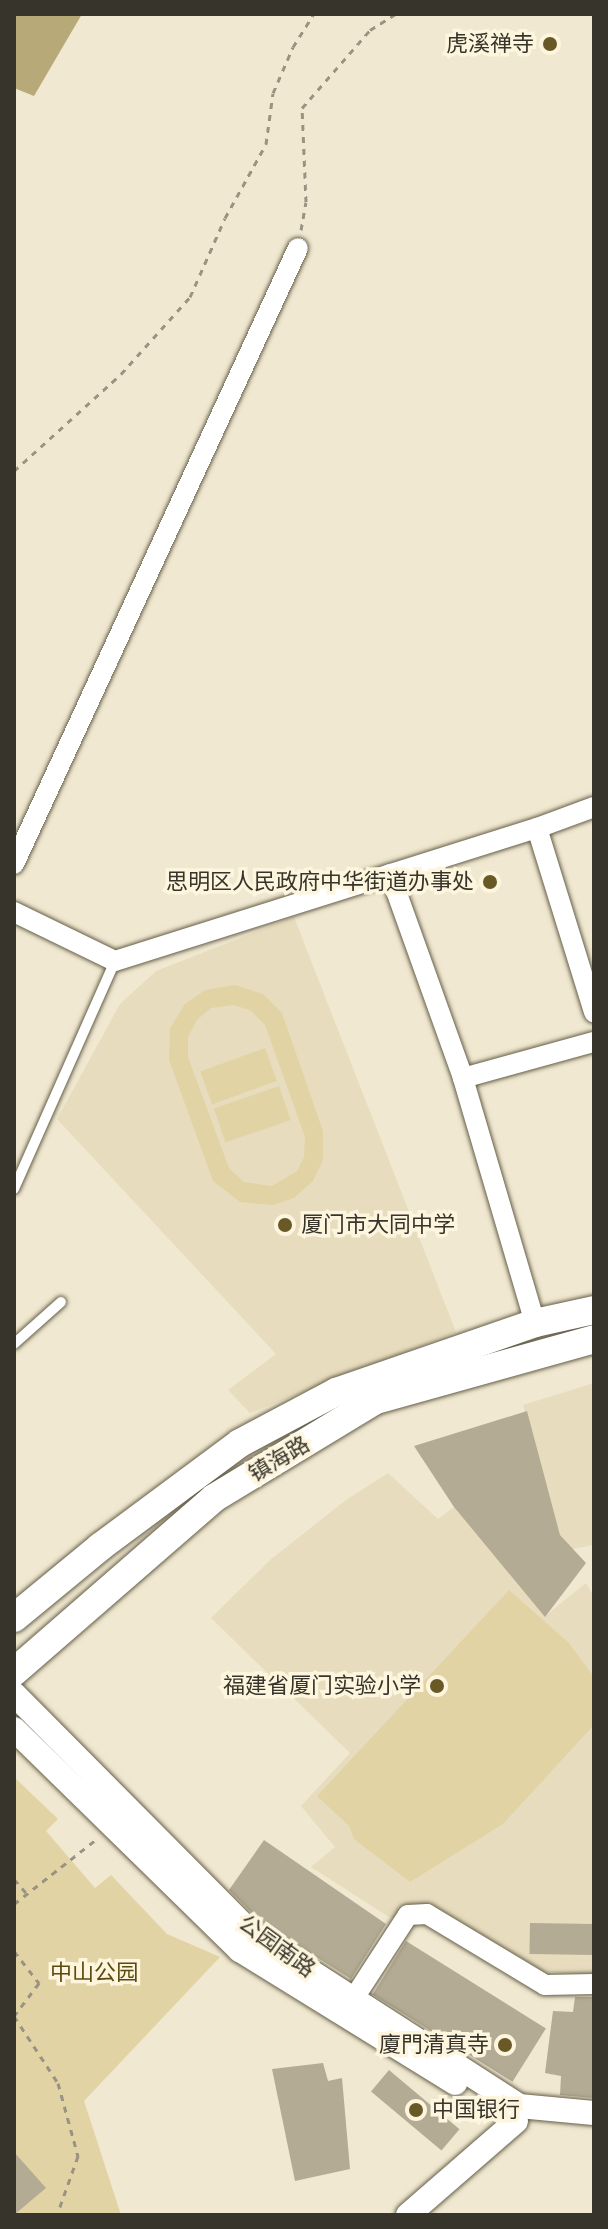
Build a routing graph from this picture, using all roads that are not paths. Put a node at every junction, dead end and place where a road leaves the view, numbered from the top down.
1 (298, 248) road end
2 (594, 807) edge
3 (537, 828) junction
4 (14, 864) edge
5 (390, 874) junction
6 (14, 912) edge
7 (115, 961) junction
8 (594, 1012) edge
9 (594, 1042) edge
10 (463, 1078) junction
11 (14, 1189) edge
12 (61, 1302) dead end
13 (594, 1310) edge
14 (535, 1323) junction
15 (594, 1339) edge
16 (14, 1344) edge
17 (14, 1618) edge
18 (14, 1672) edge
19 (14, 1694) edge
20 (14, 1729) edge
21 (594, 1984) edge
22 (354, 1998) junction
23 (594, 2113) edge
24 (516, 2121) junction
25 (594, 2128) edge
26 (408, 2215) edge

1 - 4 street
2 - 3 street
3 - 5 street
3 - 8 street
5 - 7 street
5 - 10 street
6 - 7 street
7 - 11 lane
9 - 10 street
10 - 14 street
12 - 16 lane
13 - 14 main road, 镇海路
14 - 17 main road, 镇海路
15 - 18 main road, 镇海路
19 - 22 street, 公园南路
20 - 24 street, 公园南路
21 - 22 street
22 - 23 street, 公园南路
24 - 25 street, 公园南路
24 - 26 street

